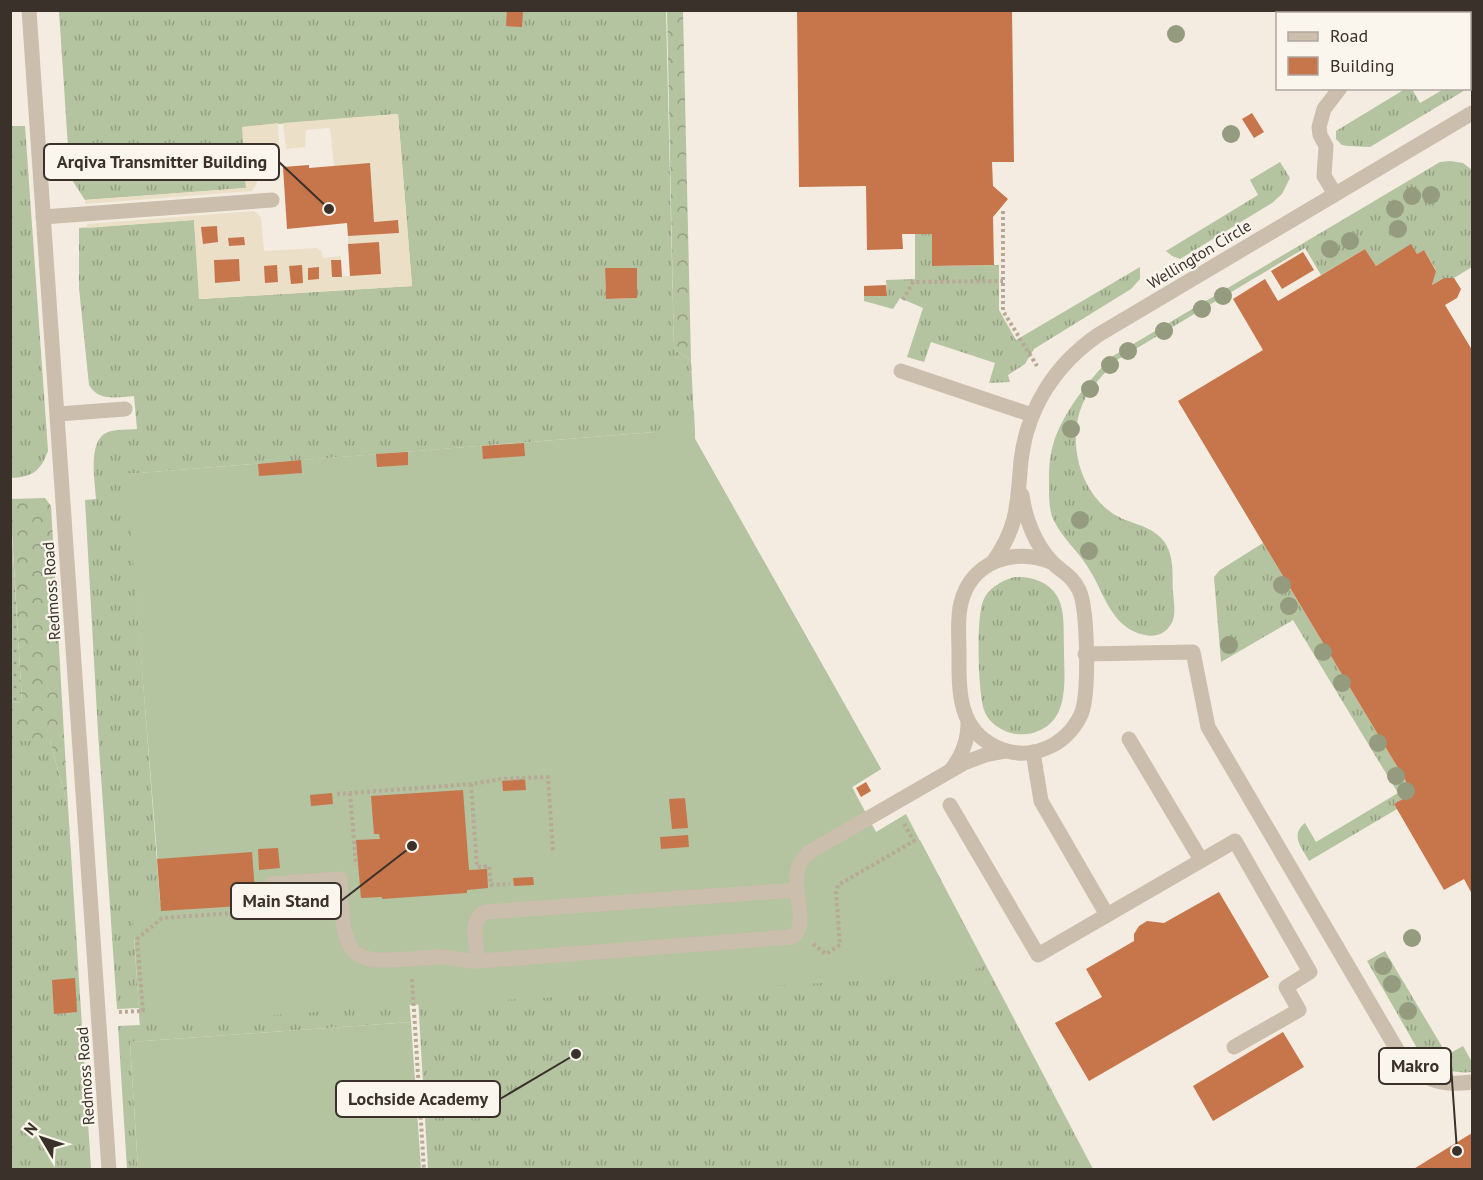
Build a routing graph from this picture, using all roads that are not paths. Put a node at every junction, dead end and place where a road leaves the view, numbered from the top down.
1 (29, 10) edge
2 (1338, 90) edge
3 (1473, 113) edge
4 (1335, 194) junction
5 (272, 200) dead end
6 (43, 216) junction
7 (902, 371) dead end
8 (126, 409) dead end
9 (58, 414) junction
10 (1032, 415) junction
11 (1020, 486) junction
12 (993, 562) junction
13 (1051, 562) junction
14 (1085, 654) junction
15 (968, 723) junction
16 (1129, 740) dead end
17 (1006, 751) junction
18 (1033, 752) junction
19 (951, 770) junction
20 (950, 805) dead end
21 (1202, 860) junction
22 (272, 884) dead end
23 (797, 890) junction
24 (1107, 915) junction
25 (478, 961) junction
26 (1234, 1047) dead end
27 (1473, 1082) edge
28 (110, 1170) edge

1 - 6 street, Redmoss Road
2 - 4 street
3 - 4 street, Wellington Circle
4 - 10 street, Wellington Circle
5 - 6 street
6 - 9 street, Redmoss Road
7 - 10 street
8 - 9 street
9 - 28 street, Redmoss Road
10 - 11 street, Wellington Circle
11 - 12 street, Wellington Circle
11 - 13 street, Wellington Circle
12 - 13 street
12 - 15 street
13 - 14 street
14 - 18 street
14 - 27 street
15 - 17 street
15 - 19 street
16 - 21 street
17 - 18 street
17 - 19 street
18 - 24 street
19 - 23 street
20 - 24 street
21 - 24 street
21 - 26 street
22 - 25 street
23 - 25 street
23 - 25 street

